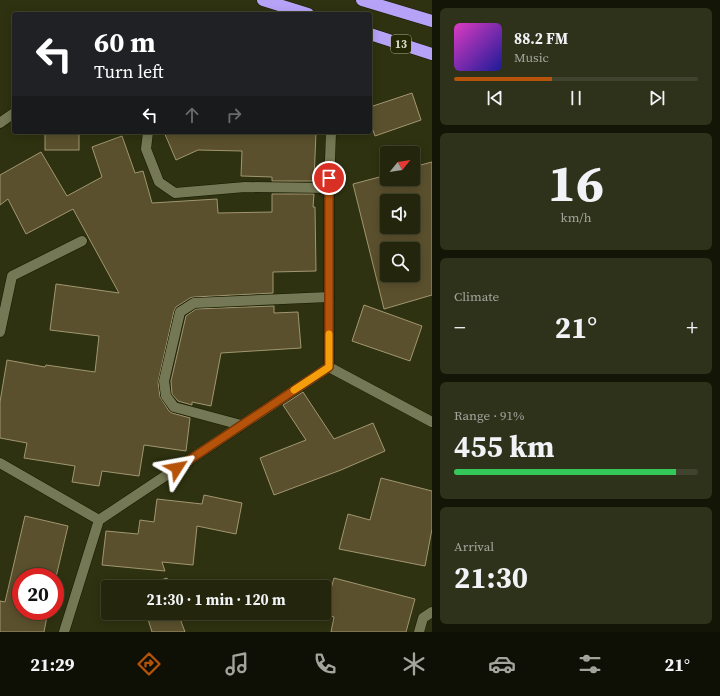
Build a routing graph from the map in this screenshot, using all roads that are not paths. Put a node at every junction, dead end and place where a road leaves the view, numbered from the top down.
1 (362, 0) edge
2 (266, 1) edge
3 (302, 12) edge
4 (432, 21) edge
5 (372, 35) edge
6 (432, 54) edge
7 (12, 114) edge
8 (0, 123) edge
9 (148, 134) edge
10 (331, 134) edge
11 (329, 188) junction
12 (82, 241) dead end
13 (329, 297) junction
14 (0, 332) edge
15 (329, 367) junction
16 (432, 422) edge
17 (241, 425) junction
18 (0, 463) edge
19 (99, 520) junction
20 (432, 612) edge
21 (64, 632) edge
22 (419, 632) edge

1 - 4 highway
2 - 3 highway
5 - 6 highway, 13
7 - 8 street
9 - 11 street
10 - 11 street
11 - 13 street
12 - 14 street
13 - 15 street
13 - 17 street
15 - 16 street
15 - 17 street
17 - 19 street
18 - 19 street
19 - 21 street
20 - 22 street

